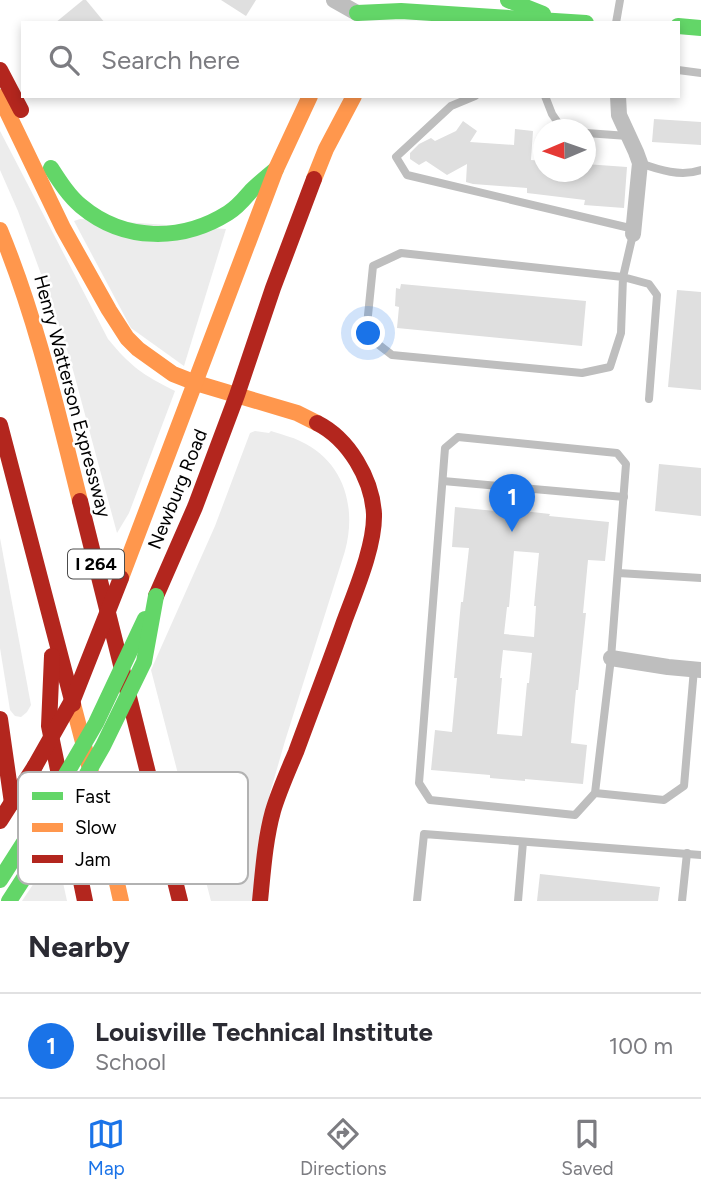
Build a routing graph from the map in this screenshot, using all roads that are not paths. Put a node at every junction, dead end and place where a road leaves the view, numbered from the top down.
1 (334, 0) edge
2 (508, 0) edge
3 (620, 0) edge
4 (401, 11) edge
5 (358, 12) edge
6 (508, 20) edge
7 (527, 21) edge
8 (559, 21) edge
9 (616, 21) edge
10 (680, 26) edge
11 (701, 28) edge
12 (0, 70) edge
13 (680, 70) edge
14 (701, 73) edge
15 (0, 97) edge
16 (309, 98) edge
17 (353, 98) edge
18 (470, 98) edge
19 (546, 98) edge
20 (618, 98) edge
21 (555, 119) edge
22 (596, 134) edge
23 (629, 136) junction
24 (640, 163) junction
25 (276, 169) junction
26 (701, 170) edge
27 (0, 230) edge
28 (633, 232) junction
29 (623, 277) junction
30 (197, 383) junction
31 (237, 396) junction
32 (649, 399) dead end
33 (0, 425) edge
34 (443, 481) junction
35 (624, 497) junction
36 (618, 573) junction
37 (701, 579) edge
38 (156, 596) junction
39 (54, 628) junction
40 (611, 658) junction
41 (698, 669) edge
42 (0, 719) edge
43 (31, 772) edge
44 (58, 772) edge
45 (67, 772) edge
46 (88, 772) edge
47 (91, 772) edge
48 (148, 772) edge
49 (18, 793) edge
50 (595, 793) junction
51 (12, 803) junction
52 (0, 821) edge
53 (523, 842) junction
54 (18, 852) edge
55 (687, 853) junction
56 (701, 855) edge
57 (0, 880) edge
58 (20, 884) edge
59 (176, 884) edge
60 (9, 901) edge
61 (180, 901) edge
62 (260, 901) edge
63 (417, 901) edge
64 (518, 901) edge
65 (682, 901) edge

1 - 5 street
2 - 8 main road
3 - 9 lane
4 - 5 main road
4 - 6 main road
6 - 7 main road
10 - 11 main road
12 - 25 main road
13 - 14 lane
15 - 30 main road
16 - 25 main road, Newburg Road
17 - 31 main road, Newburg Road
18 - 28 lane
19 - 21 lane
20 - 23 street
22 - 23 lane
23 - 24 street
24 - 26 lane
24 - 28 street
25 - 30 main road, Newburg Road
27 - 48 main road, Henry Watterson Expressway / I 264
28 - 29 lane
29 - 29 lane
29 - 32 lane
30 - 31 main road
30 - 43 main road, Newburg Road, bridge
31 - 38 main road, Newburg Road
31 - 62 main road
33 - 39 main road, I 264
34 - 35 lane
34 - 35 lane
34 - 50 lane
35 - 36 lane
36 - 37 lane
36 - 40 lane
38 - 45 main road, Newburg Road, bridge
38 - 46 main road, bridge
39 - 44 main road
39 - 47 main road, I 264
40 - 41 street
40 - 50 lane
41 - 50 lane
42 - 51 main road
49 - 51 main road, Newburg Road, bridge
51 - 52 main road, Newburg Road
53 - 55 lane
53 - 63 lane
53 - 64 lane
54 - 57 main road, Newburg Road, bridge
55 - 56 lane
55 - 65 lane
58 - 60 main road, bridge
59 - 61 main road, Henry Watterson Expressway / I 264

